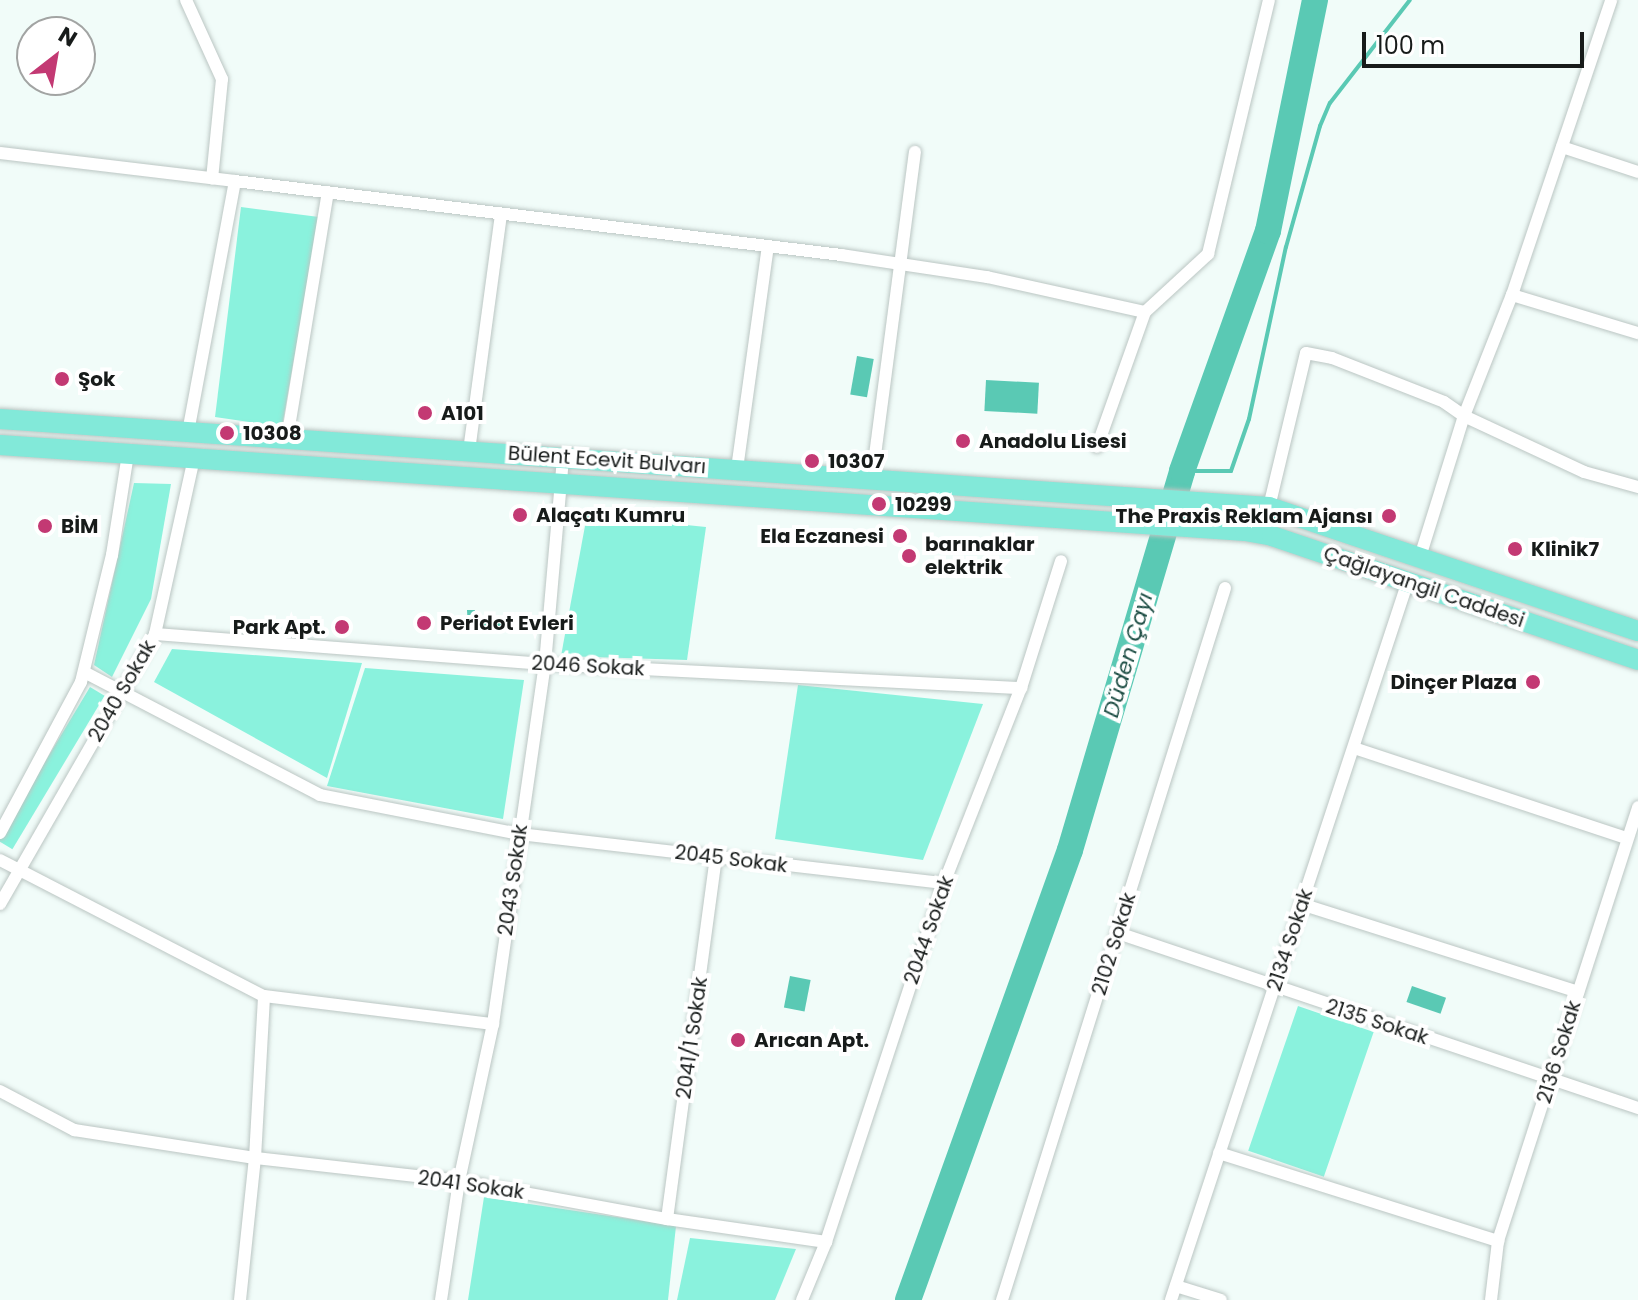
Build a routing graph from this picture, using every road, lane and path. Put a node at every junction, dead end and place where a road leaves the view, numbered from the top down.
1 (186, 0) edge
2 (1269, 0) edge
3 (1611, 0) edge
4 (1562, 147) junction
5 (915, 152) dead end
6 (0, 153) edge
7 (1638, 172) edge
8 (212, 179) junction
9 (235, 181) junction
10 (328, 192) junction
11 (501, 214) junction
12 (768, 247) junction
13 (898, 264) junction
14 (1512, 295) junction
15 (1145, 312) junction
16 (1638, 333) edge
17 (1464, 416) junction
18 (0, 419) edge
19 (188, 432) junction
20 (287, 439) junction
21 (0, 445) edge
22 (1097, 447) dead end
23 (469, 451) junction
24 (128, 454) junction
25 (563, 457) junction
26 (194, 458) junction
27 (737, 469) junction
28 (872, 478) junction
29 (562, 483) junction
30 (1638, 487) edge
31 (1215, 501) joint
32 (1269, 507) junction
33 (1207, 527) joint
34 (1420, 557) junction
35 (1061, 561) dead end
36 (1408, 581) junction
37 (1225, 588) dead end
38 (1638, 631) edge
39 (155, 634) junction
40 (1638, 660) edge
41 (545, 664) junction
42 (84, 672) junction
43 (1021, 688) junction
44 (123, 691) junction
45 (1354, 748) junction
46 (1638, 807) edge
47 (0, 833) edge
48 (519, 834) junction
49 (1626, 838) junction
50 (716, 857) junction
51 (0, 860) edge
52 (18, 868) junction
53 (944, 883) junction
54 (0, 904) edge
55 (1301, 904) junction
56 (1118, 933) junction
57 (1274, 988) junction
58 (1578, 992) junction
59 (264, 996) junction
60 (493, 1024) junction
61 (1551, 1080) junction
62 (0, 1091) edge
63 (1638, 1108) edge
64 (1219, 1153) junction
65 (255, 1158) junction
66 (459, 1181) junction
67 (667, 1219) junction
68 (1498, 1241) junction
69 (826, 1242) junction
70 (1176, 1286) junction
71 (240, 1300) edge
72 (441, 1300) edge
73 (802, 1300) edge
74 (1002, 1300) edge
75 (1171, 1300) edge
76 (1221, 1300) edge
77 (1491, 1300) edge

1 - 8 street
2 - 15 street
3 - 4 street
4 - 7 street
4 - 14 street
5 - 13 street
6 - 8 street
8 - 9 street
9 - 10 street
9 - 19 street
10 - 11 street
10 - 20 street
11 - 12 street
11 - 23 street
12 - 13 street
12 - 27 street
13 - 15 street
13 - 28 street
14 - 16 street
14 - 17 street
15 - 22 street
17 - 30 street
17 - 32 street
17 - 34 street
18 - 19 main road, Bülent Ecevit Bulvarı
19 - 20 main road, Bülent Ecevit Bulvarı
20 - 23 main road, Bülent Ecevit Bulvarı
21 - 24 main road, Bülent Ecevit Bulvarı
23 - 25 main road, Bülent Ecevit Bulvarı
24 - 26 main road, Bülent Ecevit Bulvarı
24 - 42 street
25 - 27 main road, Bülent Ecevit Bulvarı
25 - 29 street, 2043 Sokak
26 - 29 main road, Bülent Ecevit Bulvarı
26 - 39 street, 2040 Sokak
27 - 28 main road, Bülent Ecevit Bulvarı
28 - 31 main road, Bülent Ecevit Bulvarı
29 - 33 main road, Bülent Ecevit Bulvarı
29 - 41 street, 2043 Sokak
31 - 32 main road, Çağlayangil Caddesi
32 - 34 main road, Çağlayangil Caddesi
33 - 36 main road, Çağlayangil Caddesi
34 - 38 main road, Çağlayangil Caddesi
35 - 43 street, 2044 Sokak
36 - 40 main road, Çağlayangil Caddesi
36 - 45 street, 2134 Sokak
37 - 56 street, 2102 Sokak
39 - 41 street, 2046 Sokak
39 - 44 street, 2040 Sokak
41 - 43 street, 2046 Sokak
41 - 48 street, 2043 Sokak
42 - 44 street, 2045 Sokak
42 - 47 street
43 - 53 street, 2044 Sokak
44 - 48 street, 2045 Sokak
44 - 52 street, 2040 Sokak
45 - 49 street
45 - 55 street, 2134 Sokak
46 - 49 street, 2136 Sokak
48 - 50 street, 2045 Sokak
48 - 60 street, 2043 Sokak
49 - 58 street, 2136 Sokak
50 - 53 street, 2045 Sokak
50 - 67 street, 2041/1 Sokak
51 - 52 street
52 - 54 street, 2040 Sokak
52 - 59 street
53 - 69 street, 2044 Sokak
55 - 57 street, 2134 Sokak
55 - 58 street
56 - 57 street, 2135 Sokak
56 - 74 street, 2102 Sokak
57 - 61 street, 2135 Sokak
57 - 64 street, 2134 Sokak
58 - 61 street, 2136 Sokak
59 - 60 street
59 - 65 street
60 - 66 street, 2043 Sokak
61 - 63 street, 2135 Sokak
61 - 68 street, 2136 Sokak
62 - 65 street, 2041 Sokak
64 - 68 street
64 - 70 street, 2134 Sokak
65 - 66 street, 2041 Sokak
65 - 71 street
66 - 67 street, 2041 Sokak
66 - 72 street, 2043 Sokak
67 - 69 street, 2041 Sokak
68 - 77 street, 2136 Sokak
69 - 73 street, 2044 Sokak
70 - 75 street, 2134 Sokak
70 - 76 street

